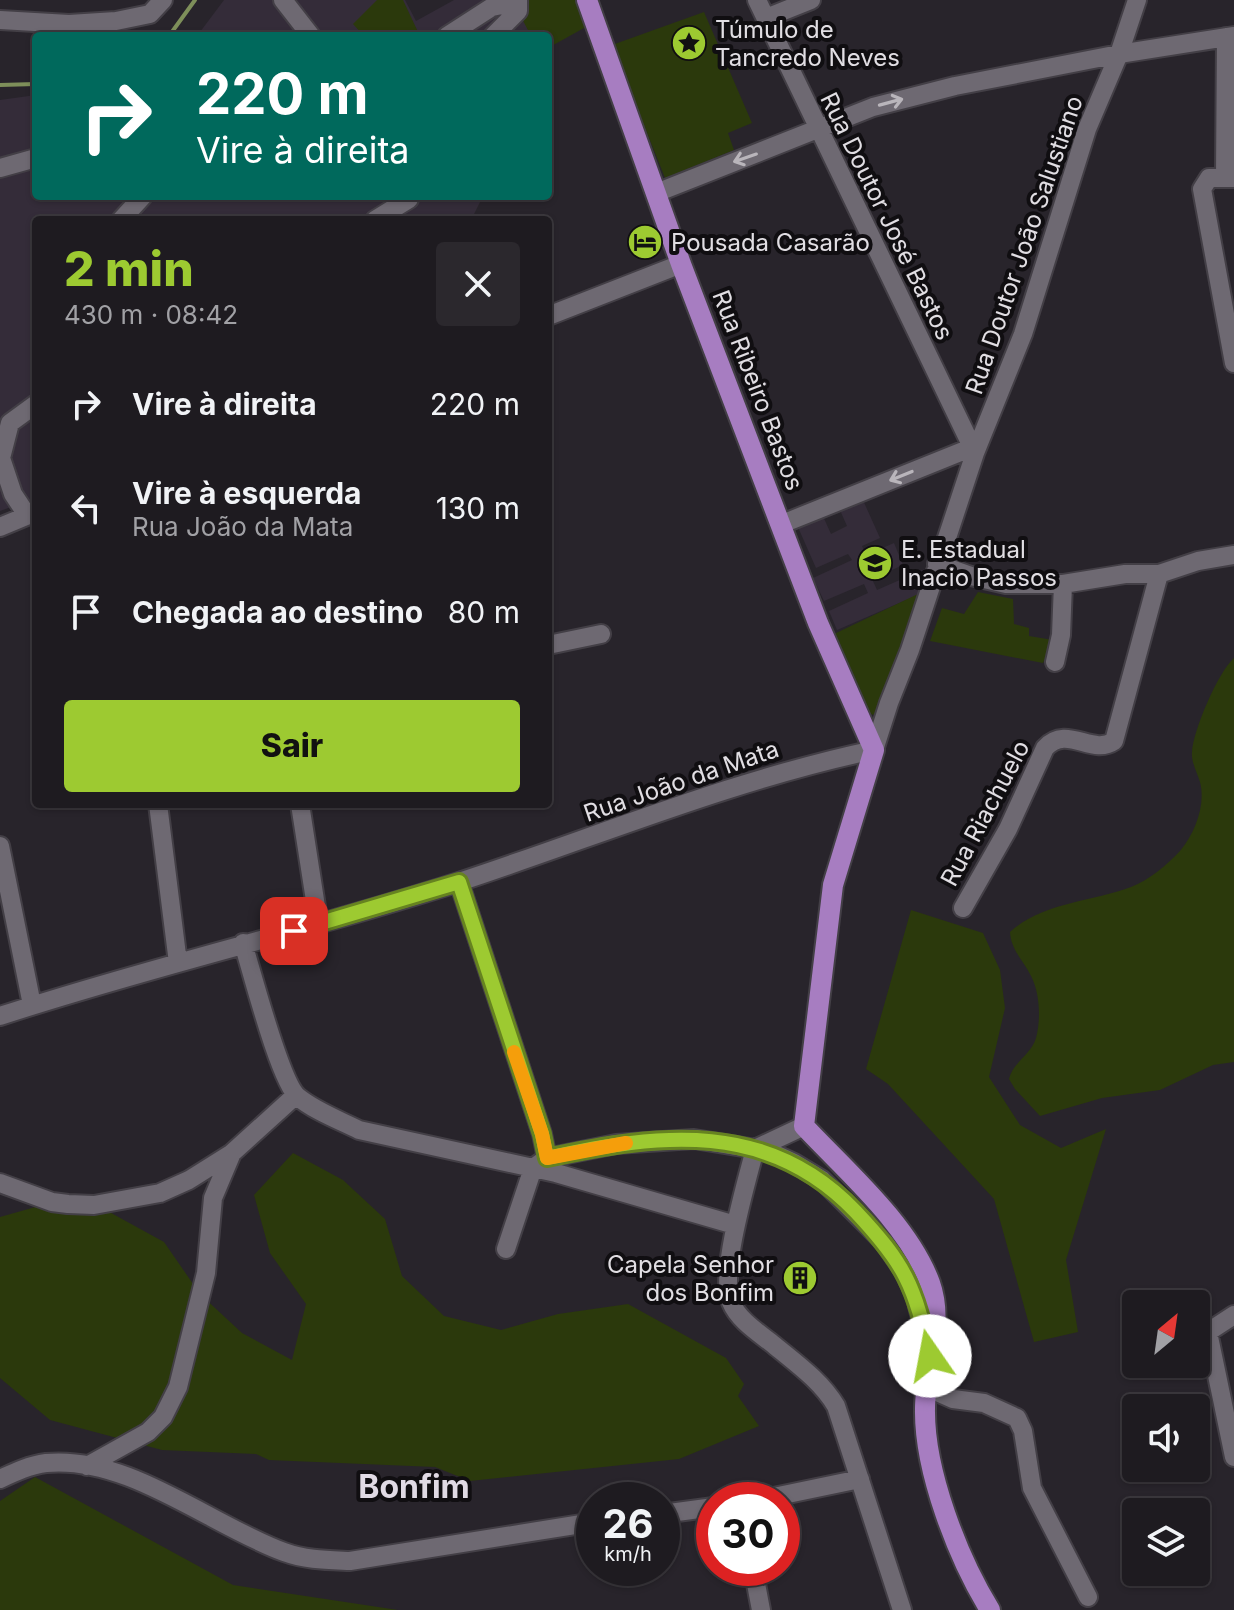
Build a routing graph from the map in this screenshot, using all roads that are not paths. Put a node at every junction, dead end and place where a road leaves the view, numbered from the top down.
1 (163, 0) edge
2 (283, 0) edge
3 (587, 0) edge
4 (757, 0) edge
5 (811, 0) edge
6 (1137, 0) edge
7 (517, 1) edge
8 (766, 18) junction
9 (0, 20) edge
10 (308, 32) edge
11 (453, 32) edge
12 (497, 32) edge
13 (1230, 36) edge
14 (1119, 54) junction
15 (817, 128) junction
16 (32, 159) edge
17 (0, 168) edge
18 (1230, 177) edge
19 (656, 193) junction
20 (139, 200) edge
21 (405, 200) edge
22 (125, 216) edge
23 (381, 216) edge
24 (681, 264) junction
25 (552, 314) edge
26 (1234, 363) edge
27 (32, 407) edge
28 (974, 450) junction
29 (31, 514) edge
30 (782, 524) junction
31 (0, 527) edge
32 (1234, 555) edge
33 (937, 564) junction
34 (1159, 574) junction
35 (1063, 584) junction
36 (601, 634) dead end
37 (552, 644) edge
38 (1055, 662) dead end
39 (874, 750) junction
40 (159, 808) edge
41 (301, 808) edge
42 (0, 846) edge
43 (459, 882) junction
44 (963, 908) dead end
45 (319, 926) junction
46 (243, 943) junction
47 (178, 963) junction
48 (32, 1005) junction
49 (0, 1016) edge
50 (296, 1095) junction
51 (804, 1126) junction
52 (755, 1149) junction
53 (232, 1153) junction
54 (540, 1163) junction
55 (189, 1180) junction
56 (0, 1183) edge
57 (213, 1198) junction
58 (735, 1225) junction
59 (506, 1249) dead end
60 (1234, 1315) edge
61 (930, 1356) junction
62 (926, 1387) junction
63 (1234, 1457) edge
64 (87, 1466) junction
65 (0, 1479) edge
66 (860, 1479) junction
67 (800, 1491) edge
68 (576, 1525) edge
69 (756, 1586) edge
70 (1088, 1597) dead end
71 (761, 1610) edge
72 (902, 1610) edge
73 (990, 1610) edge

1 - 9 street
2 - 10 street
3 - 19 main road, Rua Ribeiro Bastos
4 - 8 street, Rua Doutor José Bastos
5 - 8 street
6 - 14 street, Rua Doutor João Salustiano
7 - 11 street
7 - 12 street
8 - 15 street, Rua Doutor José Bastos
13 - 14 street
13 - 18 street
15 -> 14 street
14 - 28 street, Rua Doutor João Salustiano
15 -> 19 street
15 - 28 street, Rua Doutor José Bastos
16 - 17 street
18 - 26 street
19 - 24 main road, Rua Ribeiro Bastos
20 - 22 street
21 - 23 street
24 - 25 street
24 - 30 main road, Rua Ribeiro Bastos
27 - 29 street
28 -> 30 street
28 - 33 street, Rua Doutor João Salustiano
29 - 31 street
30 - 39 main road, Rua Ribeiro Bastos
32 - 34 street
33 - 35 street
33 - 39 street, Rua Doutor João Salustiano
34 - 35 street
34 - 44 street, Rua Riachuelo
35 - 38 street
36 - 37 street
39 - 43 street, Rua João da Mata
39 - 51 main road
40 - 47 street
41 - 45 street
42 - 48 street
43 - 45 street, Rua João da Mata
43 - 54 street
45 - 46 street, Rua João da Mata
46 - 47 street, Rua João da Mata
46 - 50 street
47 - 48 street, Rua João da Mata
48 - 49 street, Rua João da Mata
50 - 53 street
50 - 54 street
51 - 52 street
51 - 61 main road
52 - 54 street
52 - 58 street
52 - 61 street
53 - 55 street
53 - 57 street
54 - 58 street
54 - 59 street
55 - 56 street
55 - 57 street
57 - 64 street
58 - 66 street
60 - 63 street
61 - 62 main road
62 - 70 street
62 - 73 main road
64 - 65 street
64 - 68 street
66 - 67 street
66 - 72 street
69 - 71 street

